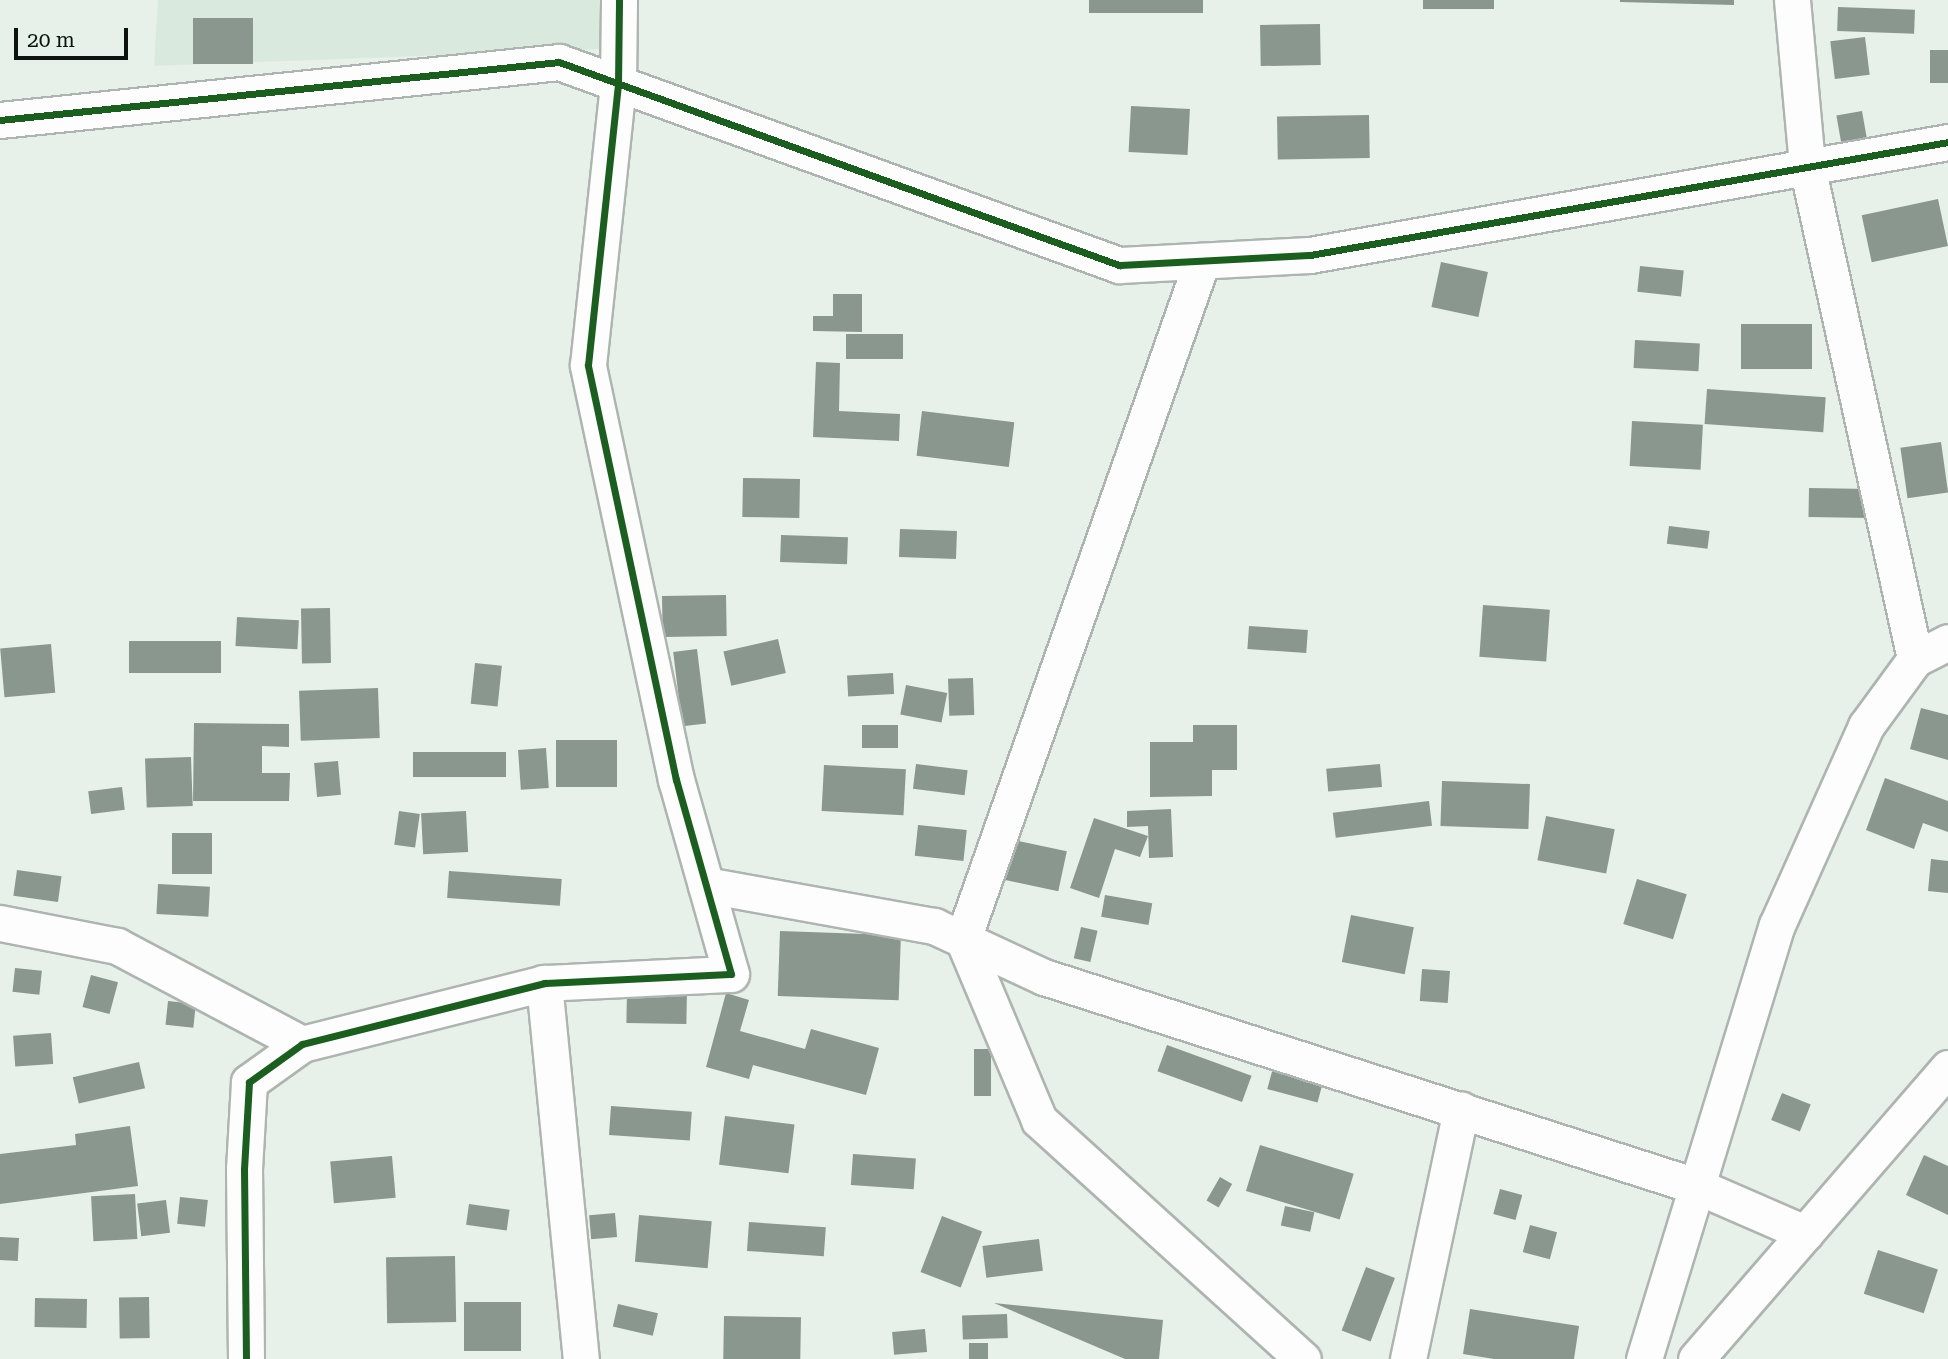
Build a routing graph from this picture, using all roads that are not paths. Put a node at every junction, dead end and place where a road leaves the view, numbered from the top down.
1 (619, 0) edge
2 (1792, 0) edge
3 (618, 84) junction
4 (0, 120) edge
5 (1948, 142) edge
6 (1807, 166) junction
7 (1202, 261) junction
8 (1948, 642) edge
9 (1915, 659) junction
10 (706, 885) junction
11 (0, 923) edge
12 (963, 939) junction
13 (544, 983) junction
14 (302, 1044) junction
15 (1948, 1068) edge
16 (1461, 1110) junction
17 (1699, 1186) junction
18 (1805, 1233) junction
19 (246, 1359) edge
20 (580, 1359) edge
21 (1303, 1359) edge
22 (1408, 1359) edge
23 (1644, 1359) edge
24 (1696, 1359) edge

1 - 3 street
2 - 6 street
3 - 4 street
3 - 7 street
3 - 10 street
5 - 6 street
6 - 7 street
6 - 9 street
7 - 12 street
8 - 9 street
9 - 17 street
10 - 12 street
10 - 13 street
11 - 14 street
12 - 16 street
12 - 21 street
13 - 14 street
13 - 20 street
14 - 19 street
15 - 18 street
16 - 17 street
16 - 22 street
17 - 18 street
17 - 23 street
18 - 24 street

